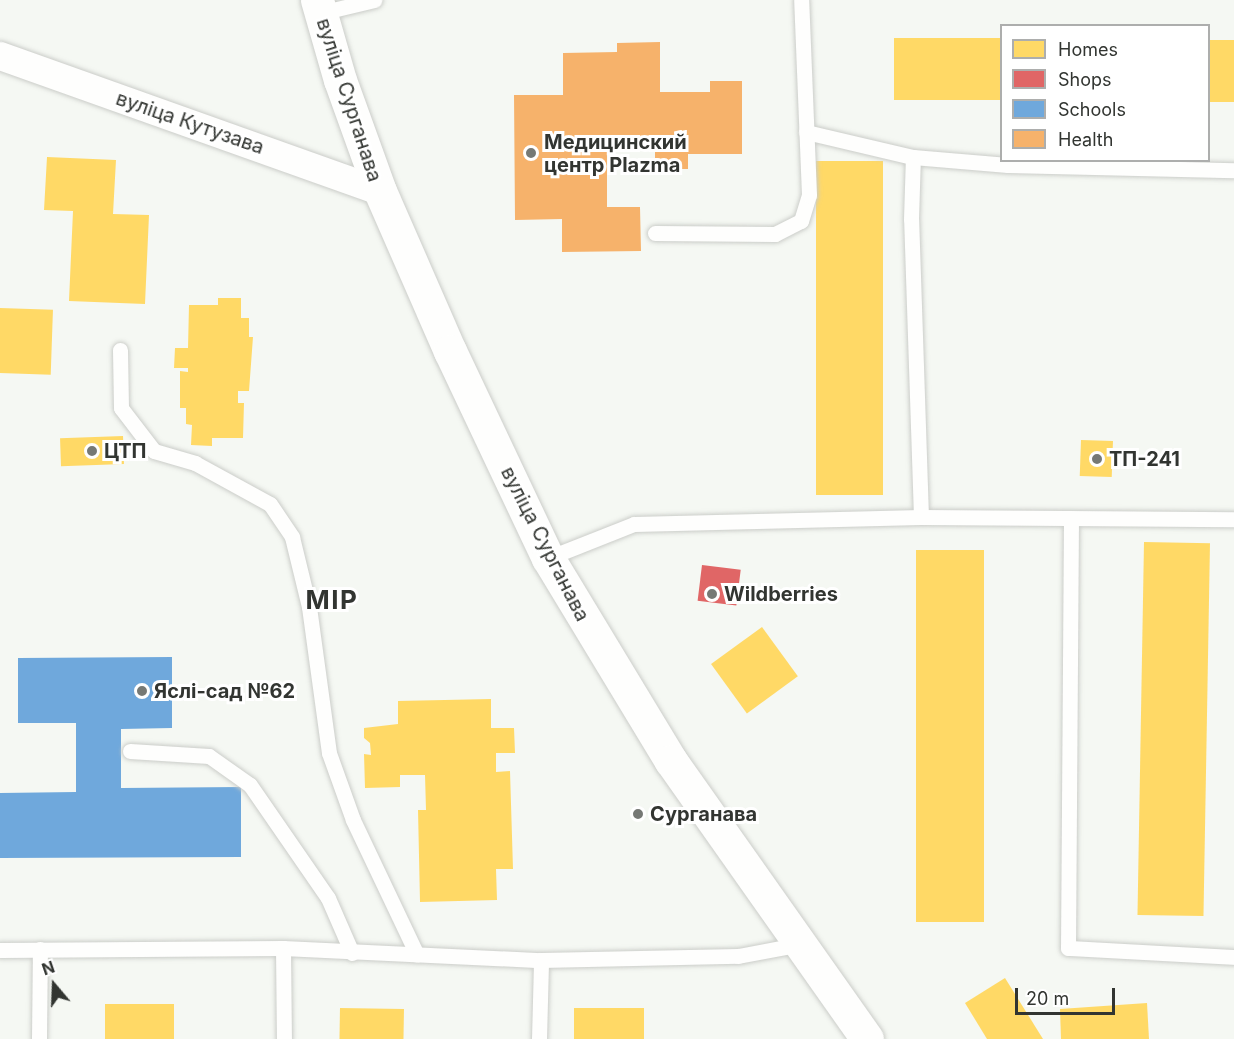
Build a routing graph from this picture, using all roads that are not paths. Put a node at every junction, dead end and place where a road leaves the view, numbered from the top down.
1 (374, 0) edge
2 (801, 0) edge
3 (319, 6) edge
4 (0, 56) edge
5 (806, 132) junction
6 (913, 157) junction
7 (1234, 170) edge
8 (380, 191) junction
9 (655, 233) dead end
10 (120, 350) dead end
11 (921, 517) junction
12 (1071, 518) junction
13 (1234, 519) edge
14 (548, 558) junction
15 (130, 751) dead end
16 (798, 945) junction
17 (283, 948) junction
18 (40, 949) junction
19 (0, 950) edge
20 (352, 953) junction
21 (417, 956) junction
22 (1234, 957) edge
23 (541, 960) junction
24 (39, 1039) edge
25 (284, 1039) edge
26 (539, 1039) edge
27 (867, 1039) edge

1 - 3 lane
2 - 5 lane
3 - 8 main road, вуліца Сурганава
4 - 8 street, вуліца Кутузава
5 - 6 lane
5 - 9 lane
6 - 7 lane
6 - 11 lane
8 - 14 main road, вуліца Сурганава
10 - 21 lane
11 - 12 lane
11 - 14 lane
12 - 13 lane
12 - 22 lane
14 - 16 main road, вуліца Сурганава
15 - 20 lane
16 - 23 lane
16 - 27 main road, вуліца Сурганава
17 - 18 lane
17 - 20 lane
17 - 25 lane
18 - 19 lane
18 - 24 lane
20 - 21 lane
21 - 23 lane
23 - 26 lane

